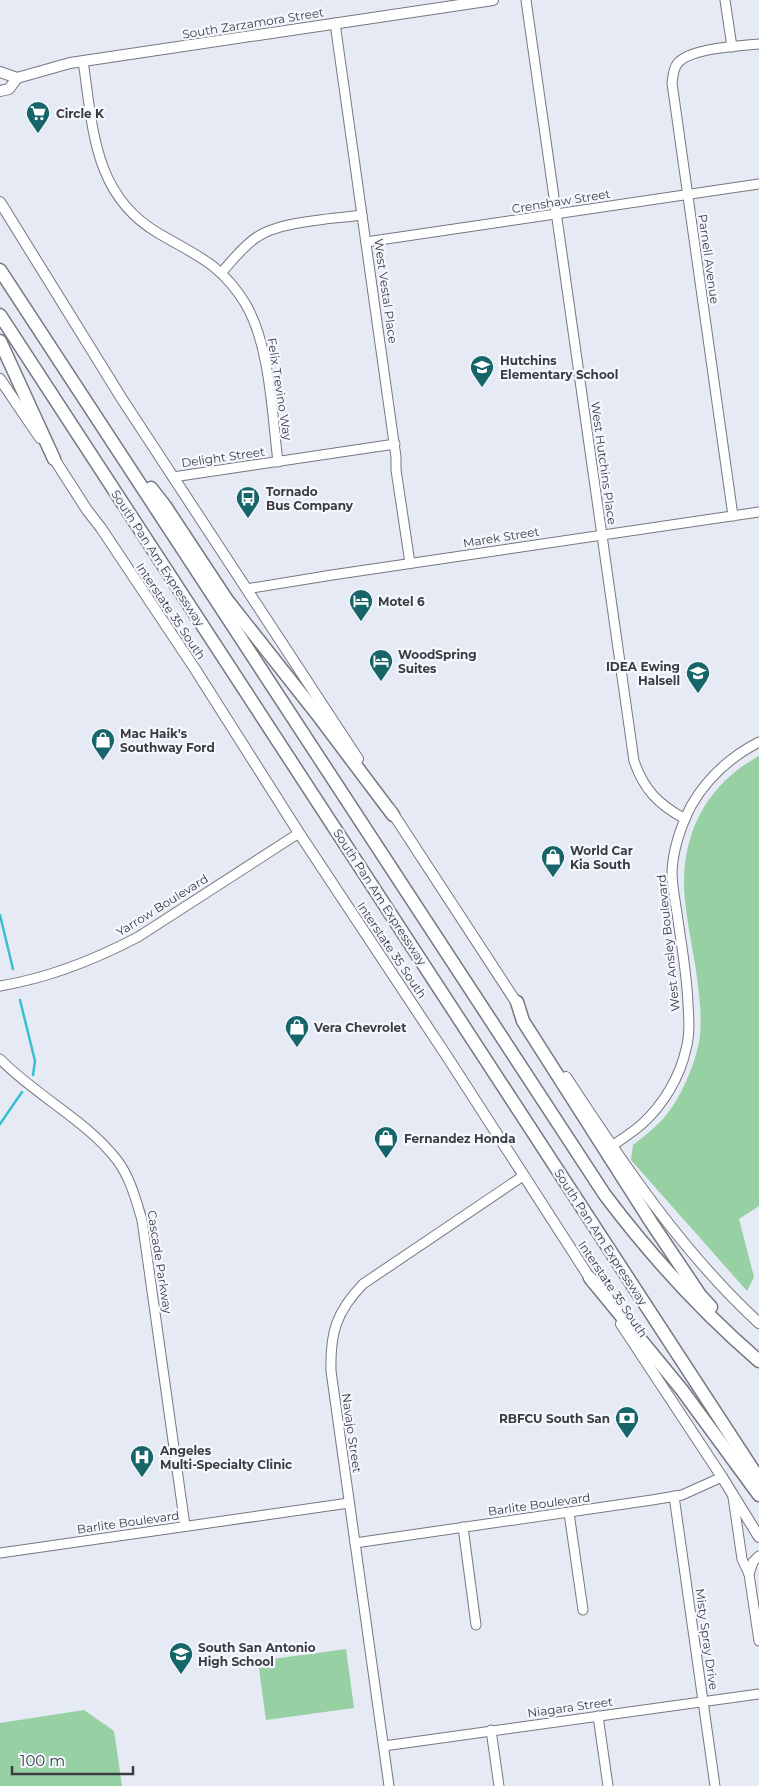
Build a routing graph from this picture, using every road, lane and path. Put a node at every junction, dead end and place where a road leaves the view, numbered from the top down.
1 (493, 0) edge
2 (526, 0) edge
3 (725, 0) edge
4 (335, 23) junction
5 (759, 44) edge
6 (732, 47) junction
7 (83, 61) junction
8 (0, 72) edge
9 (18, 78) junction
10 (0, 92) edge
11 (759, 184) edge
12 (687, 194) junction
13 (0, 202) edge
14 (556, 214) junction
15 (362, 215) junction
16 (366, 242) junction
17 (0, 270) edge
18 (221, 273) junction
19 (0, 315) edge
20 (0, 341) edge
21 (0, 379) edge
22 (111, 440) junction
23 (395, 444) junction
24 (54, 459) junction
25 (278, 462) junction
26 (173, 477) junction
27 (759, 512) edge
28 (733, 516) junction
29 (601, 535) junction
30 (410, 563) junction
31 (246, 589) junction
32 (759, 742) edge
33 (393, 816) junction
34 (684, 819) junction
35 (299, 832) junction
36 (0, 986) edge
37 (516, 1002) junction
38 (0, 1059) edge
39 (612, 1146) junction
40 (523, 1176) junction
41 (590, 1278) junction
42 (759, 1323) edge
43 (758, 1360) edge
44 (722, 1477) junction
45 (759, 1480) edge
46 (759, 1495) edge
47 (674, 1496) junction
48 (733, 1497) junction
49 (349, 1503) junction
50 (569, 1513) junction
51 (185, 1526) junction
52 (463, 1527) junction
53 (759, 1537) edge
54 (355, 1543) junction
55 (0, 1553) edge
56 (759, 1556) edge
57 (749, 1574) junction
58 (582, 1610) dead end
59 (476, 1625) dead end
60 (759, 1641) edge
61 (759, 1694) edge
62 (703, 1701) junction
63 (598, 1716) junction
64 (491, 1730) junction
65 (384, 1746) junction
66 (390, 1786) edge
67 (499, 1786) edge
68 (608, 1786) edge
69 (715, 1786) edge

1 - 4 main road, South Zarzamora Street
2 - 14 street, West Hutchins Place
3 - 6 street
4 - 7 main road, South Zarzamora Street
4 - 15 street, West Vestal Place
5 - 6 street, Parnell Avenue
6 - 12 street, Parnell Avenue
7 - 9 main road, South Zarzamora Street
7 - 18 street, Felix Trevino Way
8 - 9 main road
9 - 10 main road, South Zarzamora Street
11 - 12 street, Crenshaw Street
12 - 14 street, Crenshaw Street
12 - 28 street, Parnell Avenue
13 - 26 main road
14 - 16 street, Crenshaw Street
14 - 29 street, West Hutchins Place
15 - 16 street, West Vestal Place
15 - 18 street
16 - 23 street, West Vestal Place
17 - 22 highway, South Pan Am Expressway
18 - 25 street, Felix Trevino Way
19 - 45 highway, South Pan Am Expressway
20 - 24 highway
21 - 24 main road, Interstate 35 South
22 - 33 highway
22 - 43 highway, South Pan Am Expressway
23 - 25 street, Delight Street
23 - 30 street, West Vestal Place
24 - 35 main road, Interstate 35 South
25 - 26 street, Delight Street
26 - 31 main road
27 - 28 street, Marek Street
28 - 29 street, Marek Street
29 - 30 street, Marek Street
29 - 34 street, West Hutchins Place
30 - 31 street, Marek Street
31 - 33 main road
32 - 34 street, West Ansley Boulevard
33 - 37 main road
34 - 39 street, West Ansley Boulevard
35 - 36 street, Yarrow Boulevard
35 - 40 main road, Interstate 35 South
37 - 39 main road
37 - 43 highway
38 - 51 street, Cascade Parkway
39 - 42 main road
40 - 41 main road, Interstate 35 South
40 - 49 street, Navajo Street
41 - 44 main road, Interstate 35 South
41 - 46 highway
44 - 47 street, Barlite Boulevard
44 - 48 main road, Interstate 35 South
47 - 50 street, Barlite Boulevard
47 - 62 street, Misty Spray Drive
48 - 53 main road, Interstate 35 South
48 - 57 street
49 - 51 street, Barlite Boulevard
49 - 54 street, Navajo Street
50 - 52 street, Barlite Boulevard
50 - 58 street
51 - 55 street, Barlite Boulevard
52 - 54 street, Barlite Boulevard
52 - 59 street
54 - 65 street, Navajo Street
56 - 57 street
57 - 60 street
61 - 62 street, Niagara Street
62 - 63 street, Niagara Street
62 - 69 street, Misty Spray Drive
63 - 64 street, Niagara Street
63 - 68 street
64 - 65 street, Niagara Street
64 - 67 street
65 - 66 street, Navajo Street

